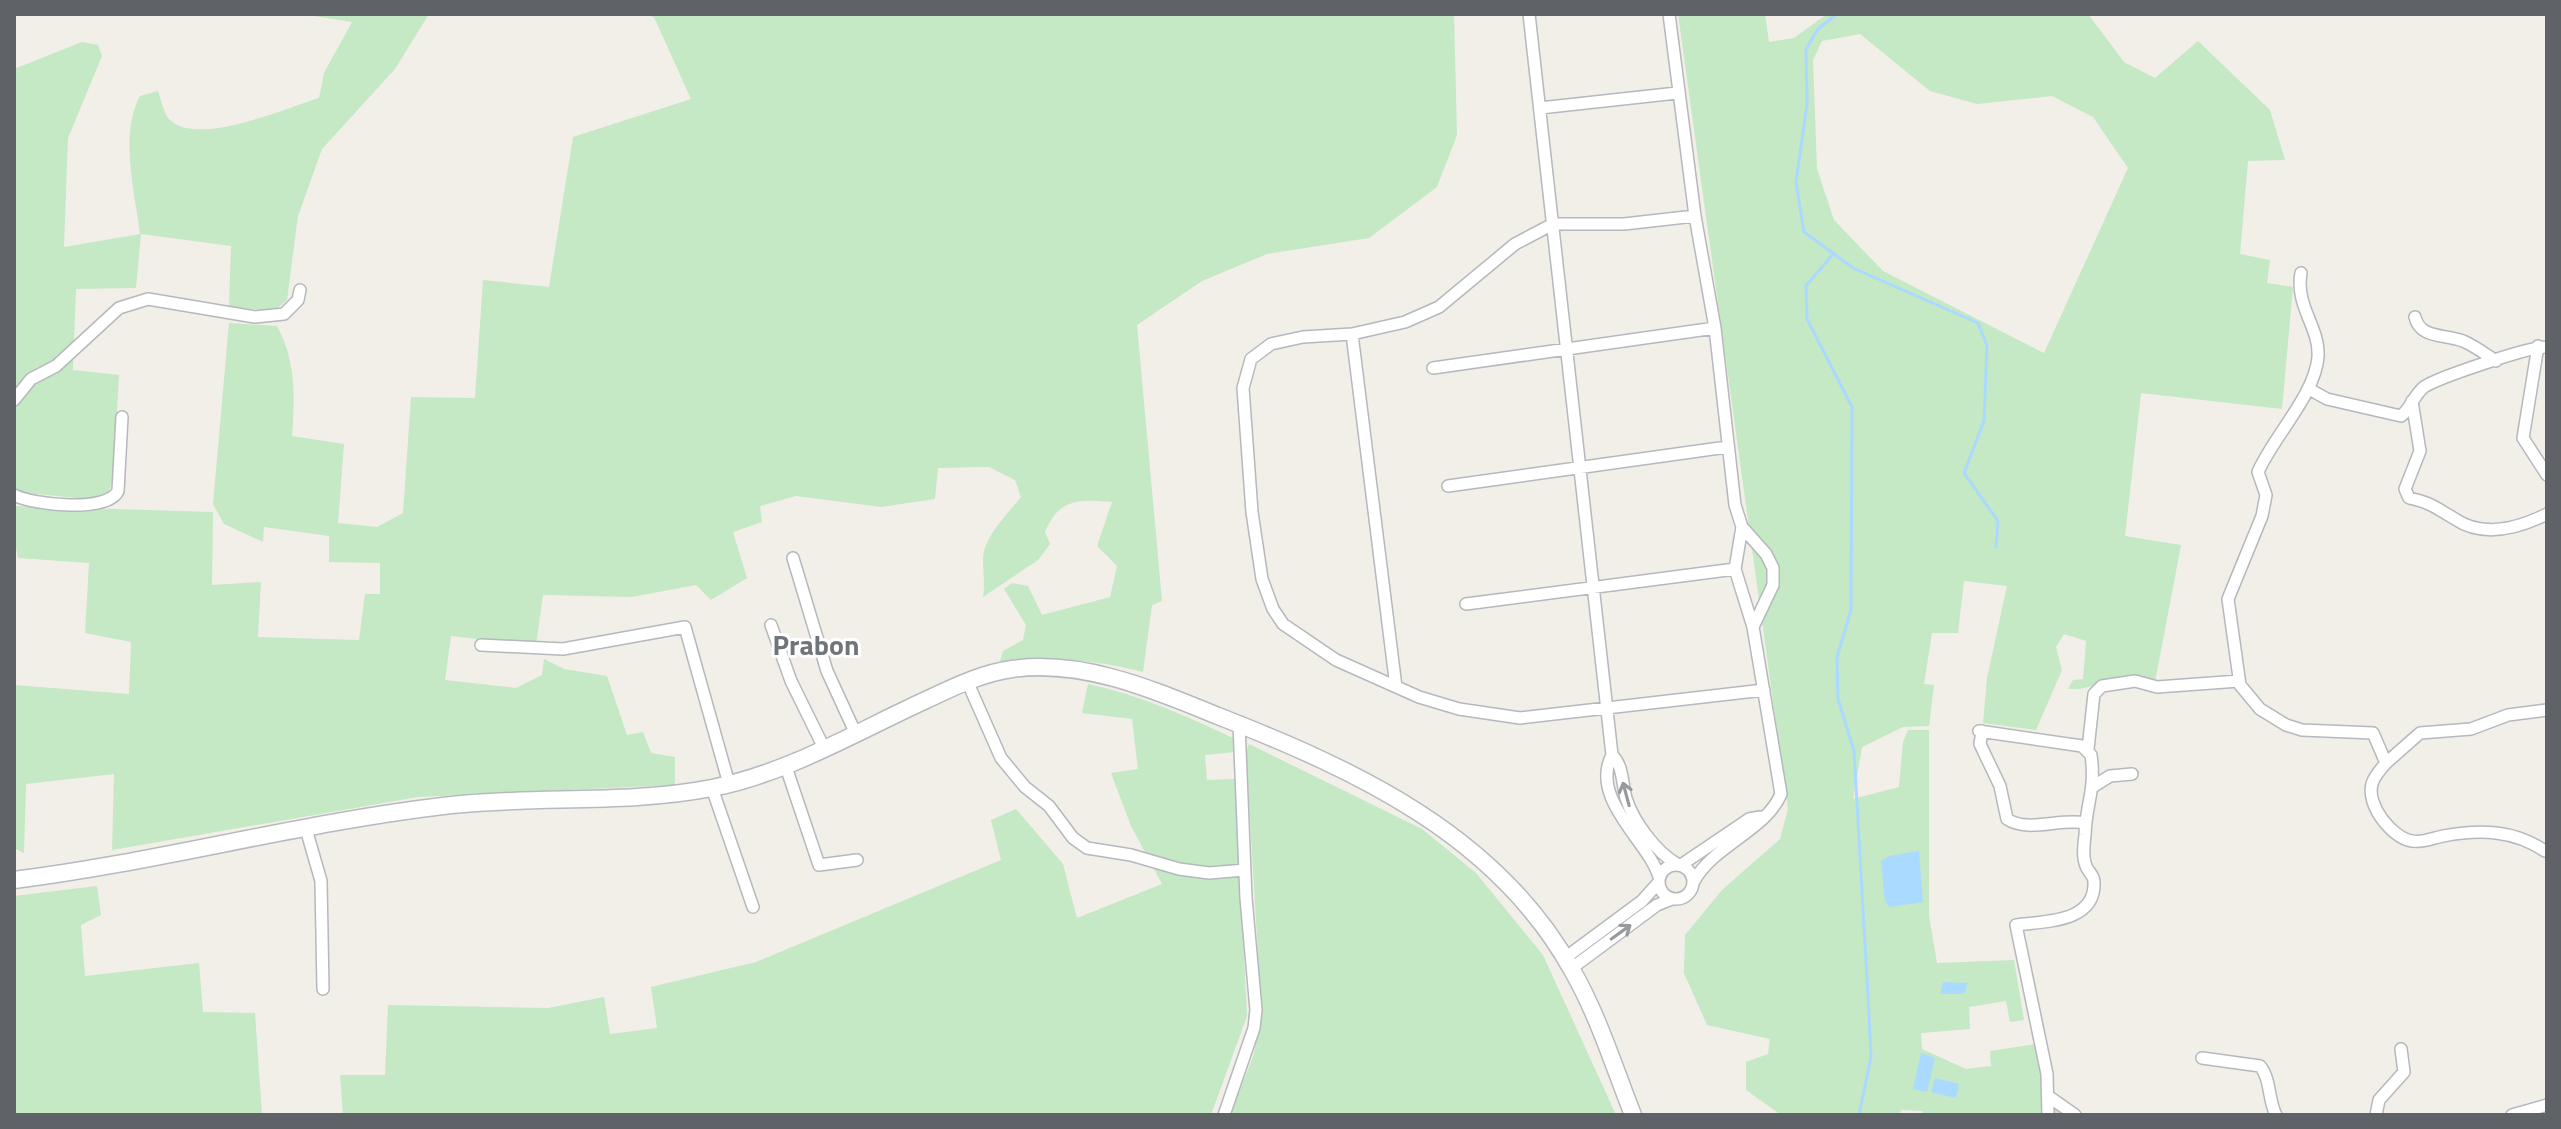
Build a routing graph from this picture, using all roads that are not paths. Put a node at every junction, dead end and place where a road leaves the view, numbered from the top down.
1 (1529, 14) edge
2 (1669, 14) edge
3 (1677, 93) junction
4 (1540, 108) junction
5 (1695, 216) junction
6 (1553, 224) junction
7 (2301, 273) dead end
8 (300, 290) dead end
9 (2415, 317) dead end
10 (1715, 328) junction
11 (1352, 334) junction
12 (2542, 347) edge
13 (1566, 351) junction
14 (2496, 361) junction
15 (1433, 368) dead end
16 (2309, 389) junction
17 (14, 400) edge
18 (2412, 401) junction
19 (122, 417) dead end
20 (1727, 447) junction
21 (1579, 466) junction
22 (2547, 475) edge
23 (1448, 486) dead end
24 (14, 495) edge
25 (2547, 514) edge
26 (1742, 527) junction
27 (793, 558) dead end
28 (1735, 569) junction
29 (1593, 590) junction
30 (1466, 604) dead end
31 (771, 625) dead end
32 (1753, 627) junction
33 (481, 645) dead end
34 (967, 681) junction
35 (2239, 681) junction
36 (1396, 687) junction
37 (1764, 690) junction
38 (1607, 707) junction
39 (2547, 710) edge
40 (1239, 724) junction
41 (855, 732) junction
42 (824, 748) junction
43 (2088, 749) junction
44 (2386, 763) junction
45 (786, 767) junction
46 (2132, 774) dead end
47 (729, 784) junction
48 (2094, 786) junction
49 (712, 788) junction
50 (1760, 817) junction
51 (2085, 823) junction
52 (1634, 828) junction
53 (306, 829) junction
54 (2545, 851) edge
55 (857, 860) dead end
56 (1679, 864) junction
57 (1245, 870) junction
58 (14, 880) edge
59 (1659, 880) junction
60 (1694, 881) junction
61 (1672, 899) junction
62 (753, 907) dead end
63 (1568, 963) junction
64 (323, 989) dead end
65 (2401, 1049) dead end
66 (2202, 1058) dead end
67 (2048, 1096) junction
68 (2270, 1102) junction
69 (2547, 1105) edge
70 (1224, 1115) edge
71 (1633, 1115) edge
72 (2048, 1115) edge
73 (2075, 1115) edge
74 (2260, 1115) edge
75 (2276, 1115) edge
76 (2376, 1115) edge
77 (2512, 1115) edge

1 - 4 street
2 - 3 street
3 - 4 street
3 - 5 street
4 - 6 street
5 - 6 street
5 - 10 street
6 - 11 street
6 - 13 street
7 - 16 street
8 - 17 street
9 - 14 street
10 - 13 street
10 - 20 street
11 - 36 street
11 - 36 street
12 - 14 street
12 - 22 street
13 - 15 street
13 - 21 street
14 - 18 street
16 - 18 street
16 - 35 street
18 - 25 street
19 - 24 street
20 - 21 street
20 - 26 street
21 - 23 street
21 - 29 street
26 - 28 street
26 - 32 street
27 - 41 street
28 - 29 street
28 - 32 street
29 - 30 street
29 - 38 street
31 - 42 street
32 - 37 street
33 - 47 street
34 - 40 street
34 - 41 street
34 - 57 street
35 - 43 street
35 - 44 street
36 - 38 street
37 - 38 street
37 - 50 street
38 - 52 street
39 - 44 street
40 - 57 street
40 - 63 street
41 - 42 street
42 - 45 street
43 - 48 street
43 - 51 street
44 - 54 street
45 - 47 street
45 - 55 street
46 - 48 street
47 - 49 street
48 - 51 street
49 - 53 street
49 - 62 street
50 - 56 street
50 - 60 street
51 - 67 street
52 - 56 street
52 - 59 street
53 - 58 street
53 - 64 street
56 - 59 street
56 - 60 street
57 - 70 street
59 - 61 street
59 - 63 street
60 - 61 street
63 -> 61 street
63 - 71 street
65 - 76 street
66 - 68 street
67 - 72 street
67 - 73 street
68 - 74 street
68 - 75 street
69 - 77 street

